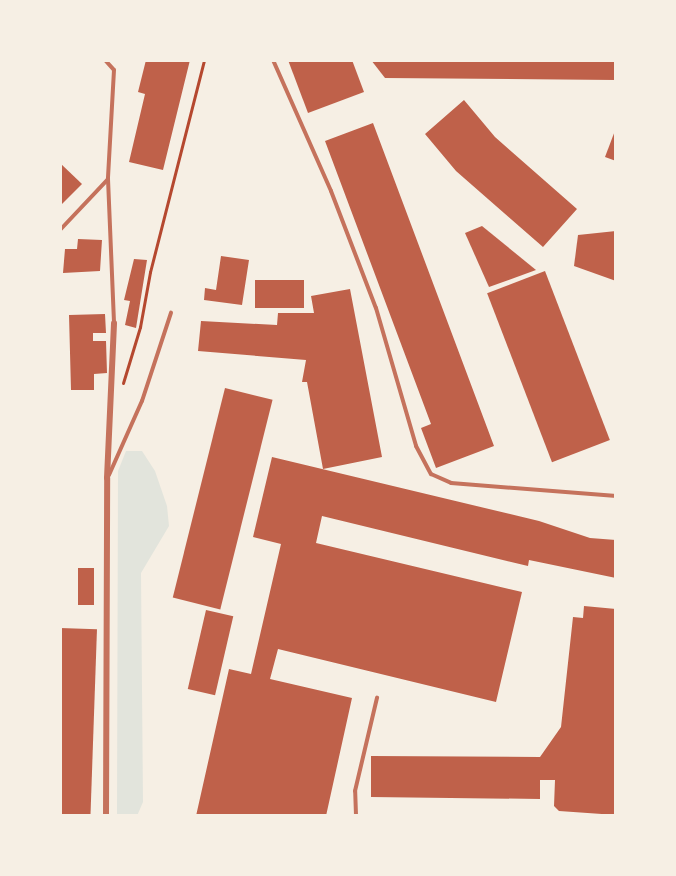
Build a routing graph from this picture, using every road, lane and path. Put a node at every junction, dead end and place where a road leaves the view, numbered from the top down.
1 (105, 60) edge
2 (204, 60) edge
3 (273, 60) edge
4 (108, 178) junction
5 (60, 230) edge
6 (171, 313) dead end
7 (114, 323) joint
8 (112, 402) junction
9 (107, 478) junction
10 (616, 496) edge
11 (377, 698) dead end
12 (106, 816) edge
13 (356, 816) edge
14 (546, 816) edge

1 - 4 lane
2 - 8 path
3 - 10 lane
4 - 5 lane
4 - 7 lane
6 - 9 lane
7 - 8 street
8 - 9 street
9 - 12 street
11 - 13 lane
13 - 14 lane

